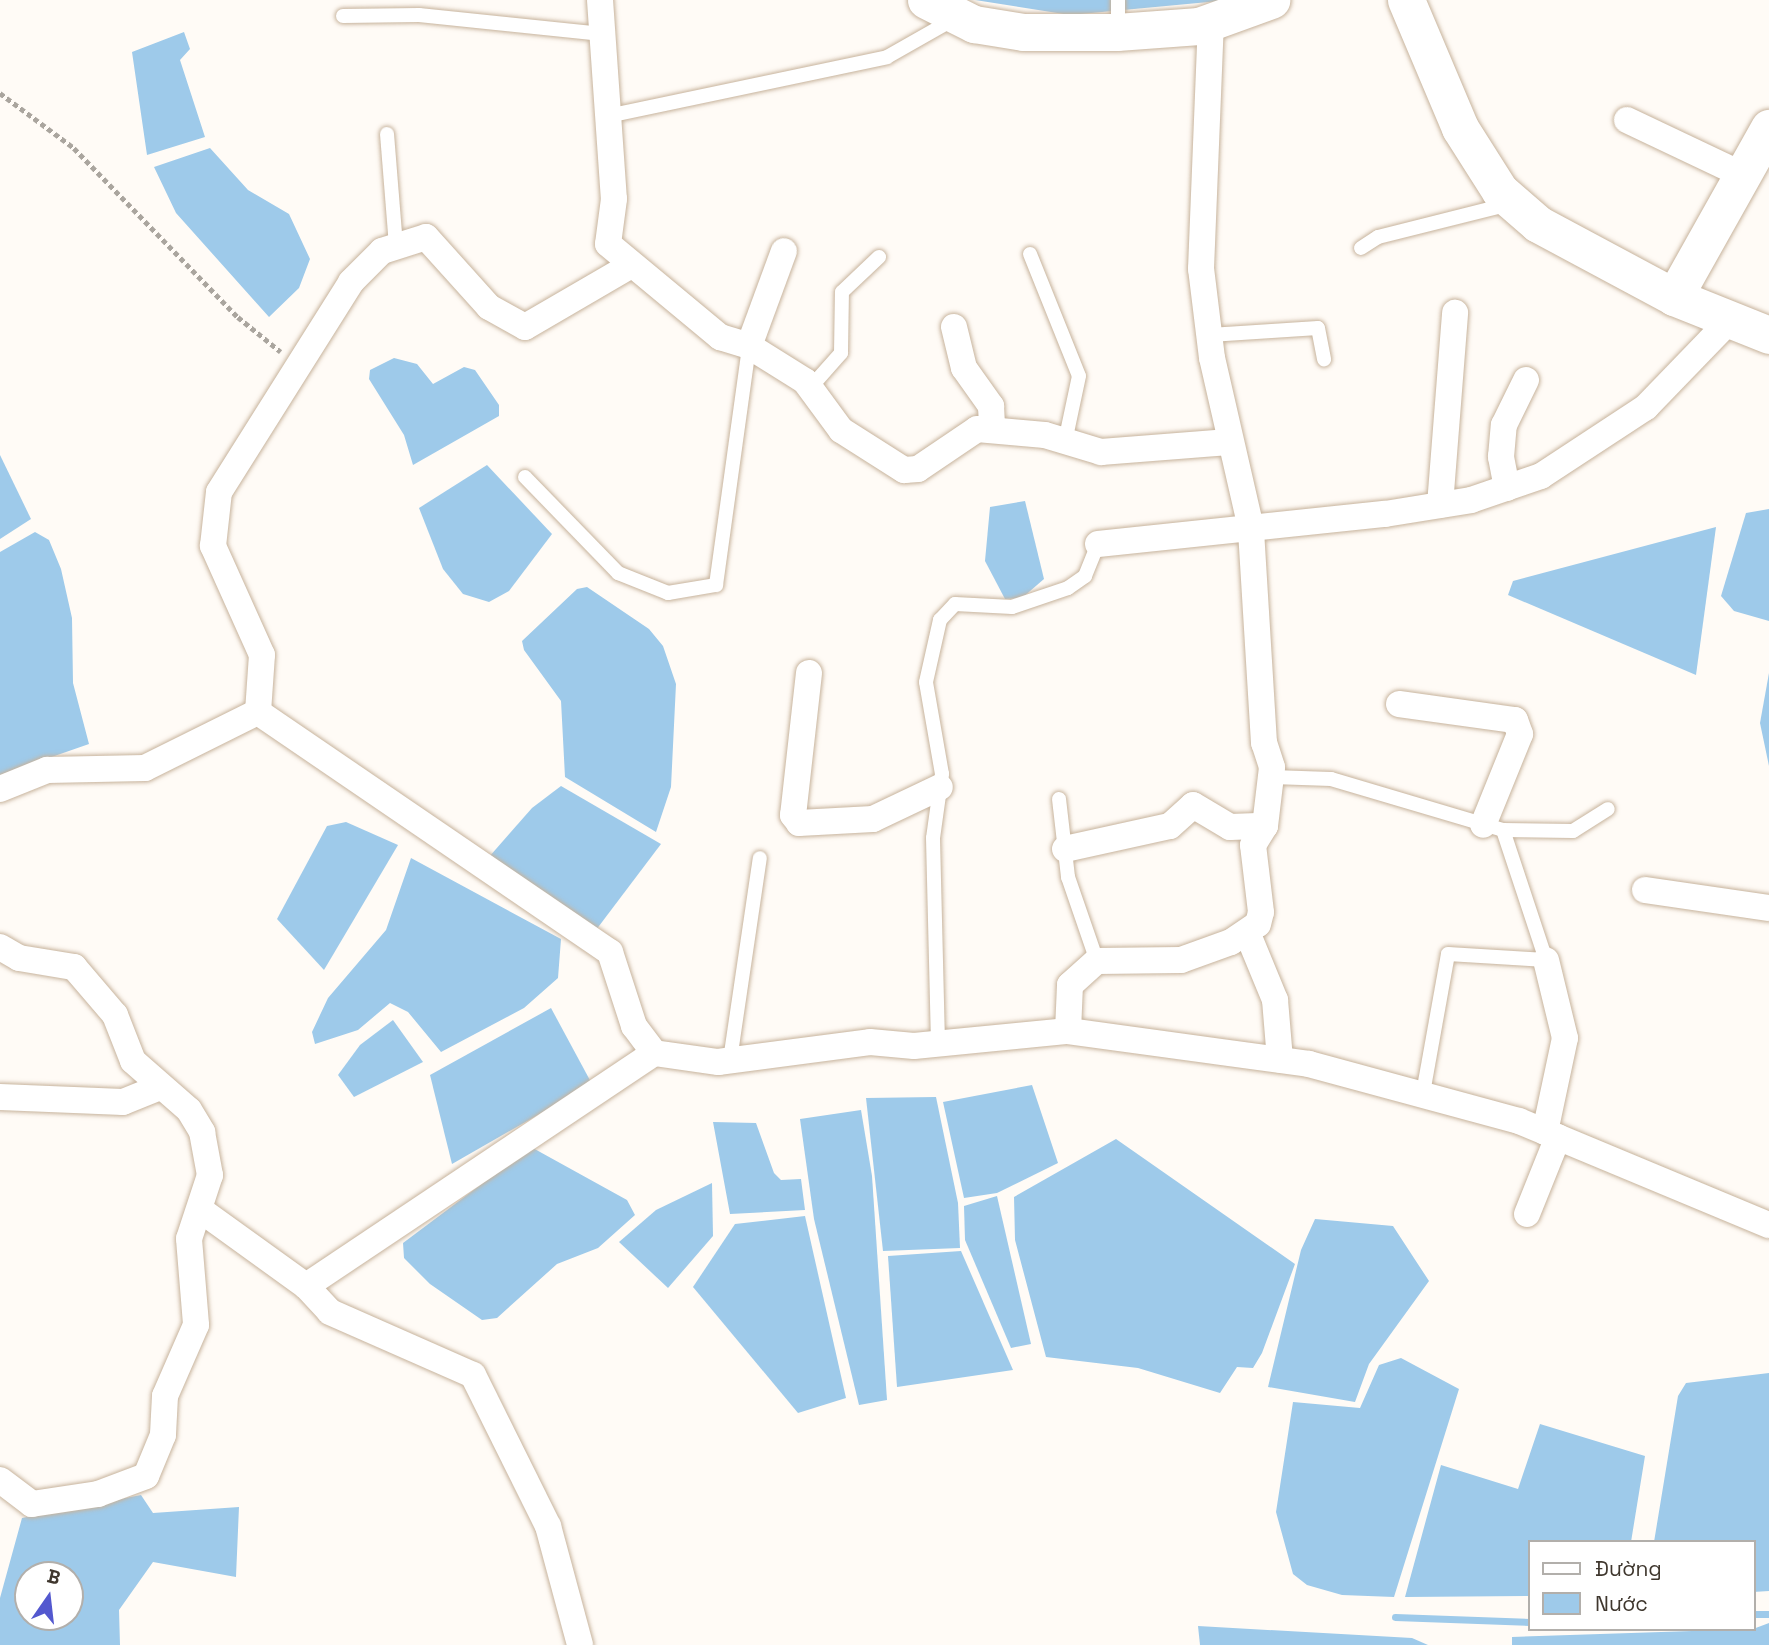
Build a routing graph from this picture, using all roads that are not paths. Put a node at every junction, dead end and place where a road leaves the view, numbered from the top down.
1 (600, 0) edge
2 (926, 0) edge
3 (1271, 0) edge
4 (1406, 0) edge
5 (343, 16) dead end
6 (958, 17) junction
7 (1117, 17) edge
8 (1212, 22) junction
9 (602, 34) junction
10 (608, 116) junction
11 (1627, 120) dead end
12 (1769, 128) edge
13 (387, 134) dead end
14 (1743, 175) junction
15 (1514, 203) junction
16 (396, 245) junction
17 (1361, 248) dead end
18 (784, 251) dead end
19 (1030, 254) dead end
20 (879, 257) dead end
21 (631, 266) junction
22 (1674, 297) junction
23 (1455, 313) dead end
24 (1730, 320) junction
25 (954, 327) dead end
26 (1210, 335) junction
27 (1769, 335) edge
28 (749, 346) junction
29 (1324, 359) dead end
30 (1527, 380) dead end
31 (810, 388) junction
32 (992, 428) junction
33 (1065, 442) junction
34 (1229, 442) junction
35 (525, 477) dead end
36 (1507, 488) junction
37 (1440, 505) junction
38 (1251, 528) junction
39 (1098, 544) joint
40 (809, 673) dead end
41 (1399, 704) dead end
42 (258, 712) junction
43 (1272, 777) junction
44 (940, 787) junction
45 (0, 789) edge
46 (1059, 799) dead end
47 (1608, 809) dead end
48 (1265, 826) junction
49 (1493, 827) junction
50 (1065, 849) junction
51 (760, 858) dead end
52 (1645, 890) dead end
53 (1769, 908) edge
54 (1247, 932) junction
55 (0, 947) edge
56 (1546, 960) junction
57 (1097, 961) junction
58 (1068, 1031) junction
59 (938, 1043) junction
60 (654, 1053) junction
61 (730, 1060) junction
62 (1280, 1060) junction
63 (158, 1088) junction
64 (1423, 1093) junction
65 (0, 1097) edge
66 (1551, 1135) junction
67 (202, 1211) junction
68 (1527, 1214) dead end
69 (1769, 1225) edge
70 (306, 1286) junction
71 (2, 1493) edge
72 (580, 1645) edge

1 - 9 street
2 - 6 street
3 - 8 street
4 - 15 street
5 - 9 lane
6 - 7 street
6 - 10 lane
7 - 8 street
8 - 26 street
9 - 10 street
10 - 21 street
11 - 14 street
12 - 14 street
13 - 16 lane
14 - 22 street
15 - 17 lane
15 - 22 street
16 - 21 street
16 - 42 street
18 - 28 street
19 - 33 lane
20 - 31 lane
21 - 28 street
22 - 24 street
23 - 37 street
24 - 27 street
24 - 36 street
25 - 32 street
26 - 29 lane
26 - 34 street
28 - 31 street
28 - 35 lane
30 - 36 street
31 - 32 street
32 - 33 street
33 - 34 street
34 - 38 street
36 - 37 street
37 - 38 street
38 - 39 street
38 - 43 street
39 - 44 lane
40 - 44 street
41 - 49 street
42 - 45 street
42 - 60 street
43 - 48 street
43 - 49 lane
44 - 59 lane
46 - 50 lane
47 - 49 lane
48 - 50 street
48 - 54 street
49 - 56 lane
50 - 57 lane
51 - 61 lane
52 - 53 street
54 - 57 street
54 - 62 street
55 - 63 street
56 - 64 lane
56 - 66 street
57 - 58 street
58 - 59 street
58 - 62 street
59 - 61 street
60 - 61 street
60 - 70 street
62 - 64 street
63 - 65 street
63 - 67 street
64 - 66 street
66 - 68 street
66 - 69 street
67 - 70 street
67 - 71 street
70 - 72 street

